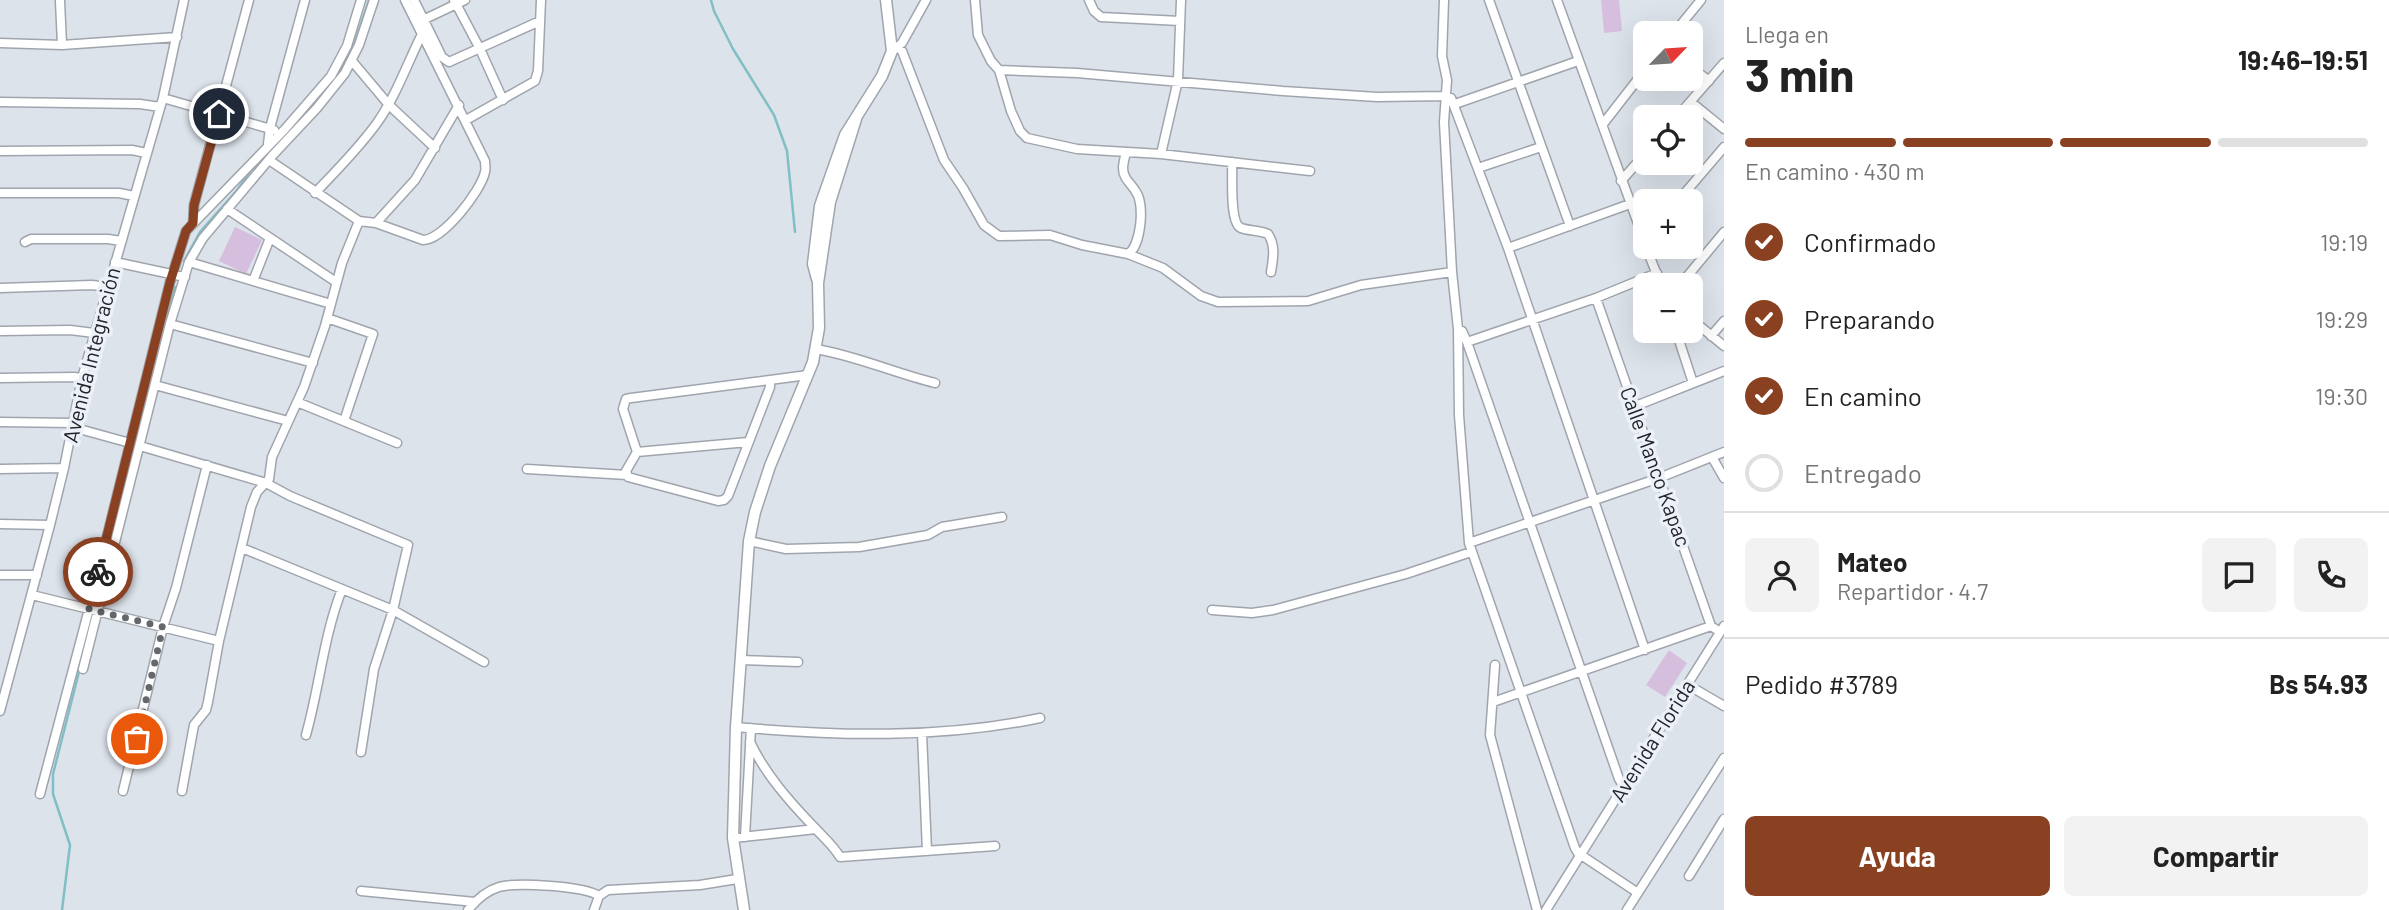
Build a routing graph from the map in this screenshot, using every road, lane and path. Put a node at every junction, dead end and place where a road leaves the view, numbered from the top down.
1 (61, 0) edge
2 (184, 0) edge
3 (249, 0) edge
4 (305, 0) edge
5 (361, 0) edge
6 (374, 0) edge
7 (405, 0) edge
8 (414, 0) edge
9 (465, 0) edge
10 (541, 0) edge
11 (886, 0) edge
12 (926, 0) edge
13 (975, 0) edge
14 (1089, 0) edge
15 (1181, 0) edge
16 (1444, 0) edge
17 (1489, 0) edge
18 (1557, 0) edge
19 (1701, 0) edge
20 (455, 3) edge
21 (425, 19) junction
22 (540, 21) junction
23 (1180, 21) junction
24 (1684, 21) edge
25 (422, 34) junction
26 (177, 37) junction
27 (0, 43) edge
28 (62, 45) junction
29 (480, 49) junction
30 (895, 49) junction
31 (352, 61) junction
32 (1578, 61) junction
33 (1724, 63) edge
34 (999, 70) junction
35 (1703, 76) edge
36 (1178, 80) junction
37 (1709, 80) junction
38 (1517, 82) junction
39 (1633, 85) edge
40 (1446, 96) junction
41 (503, 100) junction
42 (0, 102) edge
43 (1691, 102) junction
44 (161, 103) junction
45 (1455, 104) junction
46 (389, 105) junction
47 (459, 105) junction
48 (1688, 105) edge
49 (219, 114) junction
50 (466, 120) junction
51 (1603, 124) junction
52 (270, 128) junction
53 (1724, 129) edge
54 (281, 132) junction
55 (267, 145) junction
56 (1541, 147) junction
57 (1724, 147) edge
58 (435, 148) junction
59 (0, 151) edge
60 (1126, 152) junction
61 (146, 153) junction
62 (1161, 154) junction
63 (270, 158) junction
64 (1232, 162) junction
65 (1478, 168) junction
66 (1633, 168) edge
67 (1310, 171) dead end
68 (1621, 181) junction
69 (1688, 189) edge
70 (0, 193) edge
71 (315, 193) junction
72 (134, 196) junction
73 (1630, 204) junction
74 (227, 209) junction
75 (1633, 212) edge
76 (359, 221) junction
77 (193, 223) junction
78 (376, 223) junction
79 (1570, 226) junction
80 (1724, 232) edge
81 (270, 238) junction
82 (121, 241) junction
83 (25, 242) dead end
84 (1508, 248) junction
85 (1128, 254) junction
86 (115, 262) junction
87 (189, 262) junction
88 (173, 272) junction
89 (1271, 272) dead end
90 (1452, 272) junction
91 (1690, 273) edge
92 (185, 277) junction
93 (253, 281) junction
94 (336, 282) junction
95 (1633, 283) edge
96 (107, 287) junction
97 (0, 288) edge
98 (1596, 298) junction
99 (331, 304) junction
100 (327, 318) junction
101 (1532, 320) junction
102 (1724, 321) edge
103 (170, 324) junction
104 (1458, 329) junction
105 (1703, 329) edge
106 (0, 331) edge
107 (94, 333) junction
108 (1712, 336) junction
109 (1467, 342) junction
110 (1680, 343) edge
111 (1724, 346) edge
112 (816, 349) junction
113 (313, 363) junction
114 (1724, 371) edge
115 (808, 375) junction
116 (0, 378) edge
117 (82, 378) junction
118 (770, 380) junction
119 (935, 383) dead end
120 (1693, 383) junction
121 (155, 385) junction
122 (297, 402) junction
123 (1633, 407) junction
124 (288, 421) junction
125 (344, 421) junction
126 (0, 422) edge
127 (72, 425) junction
128 (748, 442) junction
129 (130, 443) junction
130 (397, 443) dead end
131 (140, 446) junction
132 (637, 452) junction
133 (1724, 453) edge
134 (1712, 457) junction
135 (207, 465) junction
136 (64, 468) junction
137 (0, 469) edge
138 (527, 469) dead end
139 (627, 475) junction
140 (1659, 478) junction
141 (1724, 478) edge
142 (266, 483) junction
143 (1595, 499) junction
144 (1002, 517) dead end
145 (1531, 522) junction
146 (0, 524) edge
147 (50, 525) junction
148 (749, 541) junction
149 (1469, 543) junction
150 (242, 548) junction
151 (1471, 552) junction
152 (0, 575) edge
153 (37, 575) junction
154 (342, 589) junction
155 (32, 595) junction
156 (94, 610) junction
157 (393, 610) junction
158 (1212, 610) dead end
159 (1712, 626) junction
160 (163, 627) junction
161 (1722, 629) edge
162 (219, 641) junction
163 (1645, 650) junction
164 (740, 660) junction
165 (484, 662) dead end
166 (798, 662) dead end
167 (1495, 665) dead end
168 (83, 669) dead end
169 (0, 670) edge
170 (12, 670) junction
171 (1582, 672) junction
172 (1688, 685) junction
173 (1521, 693) junction
174 (1493, 702) junction
175 (1724, 706) edge
176 (0, 711) edge
177 (1040, 718) dead end
178 (736, 727) junction
179 (751, 728) junction
180 (922, 733) junction
181 (306, 735) dead end
182 (750, 742) junction
183 (361, 752) dead end
184 (1724, 758) edge
185 (1624, 787) junction
186 (124, 791) dead end
187 (181, 792) dead end
188 (40, 794) dead end
189 (1724, 820) edge
190 (816, 830) junction
191 (745, 837) junction
192 (733, 838) junction
193 (995, 846) dead end
194 (927, 851) junction
195 (1581, 855) junction
196 (1689, 876) dead end
197 (737, 879) junction
198 (361, 891) dead end
199 (1638, 893) junction
200 (599, 896) junction
201 (475, 902) junction
202 (468, 910) edge
203 (594, 910) edge
204 (744, 910) edge
205 (1537, 910) edge
206 (1546, 910) edge
207 (1628, 910) edge

1 - 28 street
2 - 26 street, Avenida Integración
3 - 49 street
4 - 52 street
5 - 54 street
6 - 31 street
7 - 25 street
8 - 21 street
9 - 20 street
10 - 22 street
11 - 30 street
12 - 30 street
13 - 34 street
14 - 23 street
15 - 23 street
16 - 40 street
17 - 38 street
18 - 32 street
19 - 24 street
20 - 21 street
20 - 29 street
21 - 29 street
22 - 29 street
22 - 41 street
23 - 36 street
25 - 46 street
25 - 47 street
26 - 28 street
26 - 44 street, Avenida Integración
27 - 28 street
29 - 41 street
30 - 85 street
30 - 112 street
31 - 46 street
31 - 63 street
32 - 38 street
32 - 51 street
33 - 37 street
34 - 36 street
34 - 60 street
35 - 37 street
36 - 40 street
36 - 62 street
37 - 43 street
38 - 45 street
38 - 56 street
39 - 51 street
40 - 45 street
40 - 90 street
41 - 50 street
42 - 44 street
43 - 48 street
43 - 53 street
44 - 49 street
44 - 61 street, Avenida Integración
45 - 65 street
46 - 58 street
46 - 71 street
47 - 50 street
47 - 58 street
49 - 52 street
49 - 77 street
50 - 78 street
51 - 68 street
52 - 54 street
52 - 55 street
54 - 55 street
55 - 63 street
55 - 77 street
56 - 65 street
56 - 79 street
57 - 69 street
58 - 78 street
59 - 61 street
60 - 62 street
60 - 85 street
61 - 72 street, Avenida Integración
62 - 64 street
63 - 71 street
63 - 74 street
64 - 67 street
64 - 89 street
65 - 84 street
66 - 68 street
68 - 73 street
70 - 72 street
71 - 76 street
72 - 82 street, Avenida Integración
73 - 75 street
73 - 79 street
74 - 81 street
74 - 87 street
76 - 78 street
76 - 94 street
77 - 88 street
79 - 84 street
80 - 91 street
81 - 93 street
81 - 94 street
82 - 83 street
82 - 86 street, Avenida Integración
84 - 101 street
85 - 90 street
86 - 88 street
86 - 96 street, Avenida Integración
87 - 92 street
87 - 93 street
88 - 92 street
88 - 129 street
90 - 104 street
92 - 103 street
93 - 99 street
94 - 99 street
95 - 98 street
96 - 97 street
96 - 107 street, Avenida Integración
98 - 101 street
98 - 123 street, Calle Manco Kapac
99 - 100 street
100 - 113 street
100 - 125 street
101 - 109 street
101 - 143 street
102 - 108 street
103 - 113 street
103 - 121 street
104 - 109 street
104 - 149 street
105 - 108 street
106 - 107 street
107 - 117 street, Avenida Integración
108 - 111 street
109 - 145 street
110 - 120 street
112 - 115 street
112 - 119 street
113 - 122 street
114 - 120 street
115 - 118 street
115 - 148 street
116 - 117 street
117 - 127 street, Avenida Integración
118 - 128 street
118 - 132 street
120 - 123 street
121 - 124 street
121 - 131 street
122 - 124 street
122 - 125 street
123 - 140 street, Calle Manco Kapac
124 - 142 street
125 - 130 street
126 - 127 street
127 - 129 street
127 - 136 street, Avenida Integración
128 - 132 street
128 - 139 street
129 - 156 street
131 - 135 street
131 - 156 street
132 - 139 street
133 - 134 street
134 - 140 street
134 - 141 street
135 - 142 street
135 - 160 street
136 - 137 street
136 - 147 street, Avenida Integración
138 - 139 street
140 - 143 street
140 - 159 street, Calle Manco Kapac
142 - 150 street
142 - 157 street
143 - 145 street
143 - 163 street
144 - 148 street
145 - 149 street
145 - 171 street
146 - 147 street
147 - 153 street, Avenida Integración
148 - 164 street
149 - 151 street
150 - 154 street
150 - 162 street
151 - 158 street
151 - 173 street
152 - 153 street
153 - 155 street, Avenida Integración
154 - 157 street
154 - 181 street
155 - 156 street
155 - 170 street, Avenida Integración
156 - 160 street
156 - 168 street
156 - 188 street
157 - 165 street
157 - 183 street
159 - 161 street
159 - 163 street
160 - 162 street
160 - 186 street
161 - 172 street, Avenida Florida
162 - 187 street
163 - 171 street
164 - 166 street
164 - 178 street
167 - 174 street
169 - 170 street
170 - 176 street, Avenida Integración
171 - 173 street
171 - 185 street
172 - 175 street
172 - 185 street, Avenida Florida
173 - 174 street
173 - 195 street
174 - 205 street
177 - 180 street
178 - 179 street
178 - 192 street
179 - 180 street
179 - 182 street
180 - 194 street
182 - 190 street
182 - 191 street
184 - 199 street
185 - 195 street, Avenida Florida
189 - 196 street
190 - 191 street
190 - 194 street
191 - 192 street
192 - 197 street
193 - 194 street
195 - 199 street
195 - 206 street, Avenida Florida
197 - 200 street
197 - 204 street
198 - 201 street
199 - 207 street
200 - 201 street
200 - 203 street
201 - 202 street

